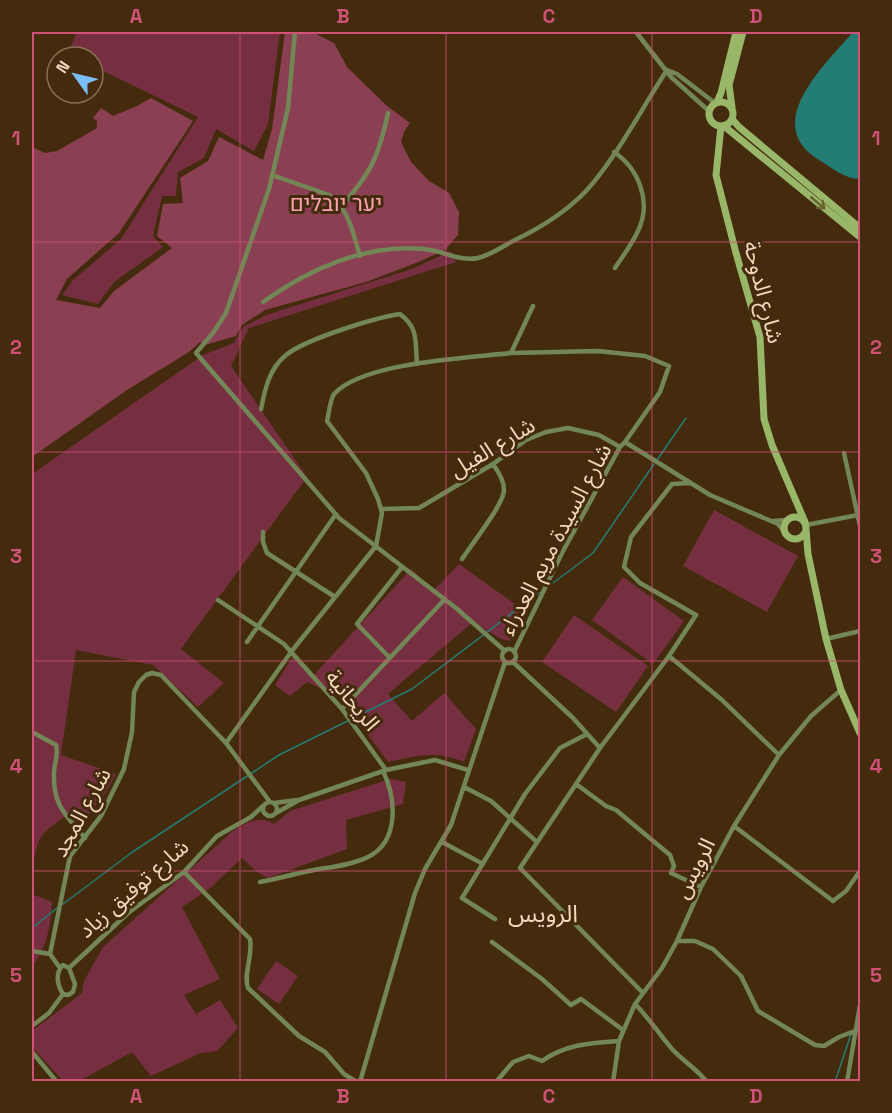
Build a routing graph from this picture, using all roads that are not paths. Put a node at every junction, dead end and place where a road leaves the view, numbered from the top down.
1 (295, 32) edge
2 (636, 32) edge
3 (736, 32) edge
4 (743, 32) edge
5 (667, 70) junction
6 (716, 103) junction
7 (732, 107) junction
8 (709, 111) junction
9 (388, 113) dead end
10 (732, 119) junction
11 (723, 126) junction
12 (614, 152) junction
13 (272, 175) junction
14 (341, 207) junction
15 (861, 228) edge
16 (861, 237) edge
17 (360, 256) junction
18 (615, 267) dead end
19 (263, 302) dead end
20 (533, 306) dead end
21 (512, 354) junction
22 (417, 364) junction
23 (261, 409) dead end
24 (626, 442) junction
25 (620, 447) junction
26 (844, 453) dead end
27 (493, 464) junction
28 (690, 483) junction
29 (795, 498) junction
30 (381, 509) junction
31 (336, 514) junction
32 (858, 515) junction
33 (791, 519) junction
34 (770, 520) junction
35 (806, 525) junction
36 (861, 526) edge
37 (263, 532) dead end
38 (788, 536) junction
39 (376, 546) junction
40 (809, 556) junction
41 (462, 559) dead end
42 (402, 567) junction
43 (296, 572) junction
44 (335, 597) junction
45 (444, 599) junction
46 (218, 600) dead end
47 (258, 627) junction
48 (861, 631) edge
49 (826, 639) junction
50 (247, 642) dead end
51 (505, 651) junction
52 (291, 652) junction
53 (514, 652) junction
54 (669, 656) junction
55 (390, 658) junction
56 (505, 662) junction
57 (513, 662) junction
58 (842, 690) junction
59 (342, 709) junction
60 (32, 732) edge
61 (861, 733) edge
62 (587, 734) junction
63 (226, 743) junction
64 (600, 748) junction
65 (779, 755) junction
66 (468, 770) junction
67 (385, 771) junction
68 (576, 784) junction
69 (464, 787) junction
70 (299, 800) junction
71 (272, 802) junction
72 (263, 806) junction
73 (276, 813) junction
74 (268, 816) junction
75 (251, 817) junction
76 (512, 819) junction
77 (734, 826) junction
78 (85, 838) junction
79 (442, 842) junction
80 (537, 843) junction
81 (483, 864) junction
82 (861, 871) edge
83 (184, 872) junction
84 (260, 882) dead end
85 (701, 887) junction
86 (495, 919) dead end
87 (677, 941) junction
88 (492, 942) dead end
89 (32, 951) edge
90 (50, 954) junction
91 (60, 968) junction
92 (69, 968) junction
93 (643, 993) junction
94 (63, 994) junction
95 (635, 1004) junction
96 (861, 1005) edge
97 (32, 1026) edge
98 (623, 1030) junction
99 (855, 1031) junction
100 (619, 1041) junction
101 (32, 1052) edge
102 (57, 1082) edge
103 (358, 1082) edge
104 (496, 1082) edge
105 (613, 1082) edge
106 (707, 1082) edge
107 (847, 1082) edge

1 - 13 street
2 - 5 street
3 - 6 street
4 - 7 street
5 - 6 street
5 - 8 street
5 - 12 street
6 - 7 street
6 - 8 street
7 - 10 street
8 - 11 street
9 - 14 street
10 - 11 street
10 - 15 street
11 -> 16 street
11 - 29 street, شارع الدوحة
12 - 17 street
12 - 18 street
13 - 14 street
13 - 31 street
14 - 17 street
17 - 19 street
20 - 21 street
21 - 22 street
21 - 24 street, شارع السيدة مريم العدراء
22 - 23 street
22 - 30 street
24 - 25 street, شارع السيدة مريم العدراء
24 - 28 street
25 - 27 street, شارع الفيل
25 - 53 street, شارع السيدة مريم العدراء
26 - 32 street
27 - 30 street, شارع الفيل
27 - 41 street
28 - 34 street
28 - 54 street
29 - 33 street, شارع الدوحة
29 - 35 street, شارع الدوحة
30 - 39 street
31 - 39 street
31 - 43 street
32 - 35 street
32 - 36 street
33 - 34 street
33 - 35 street
33 - 38 street
34 - 38 street
35 - 38 street
35 - 40 street, شارع الدوحة
37 - 43 street
38 - 40 street
39 - 42 street
39 - 44 street
40 - 49 street, شارع الدوحة
42 - 45 street
42 - 55 street
43 - 44 street
43 - 47 street
44 - 52 street
45 - 51 street
45 - 55 street
46 - 47 street, الريحانية
47 - 50 street
47 - 52 street, الريحانية
48 - 49 street
49 - 58 street, شارع الدوحة
51 - 53 street
51 - 56 street
52 - 59 street, الريحانية
52 - 63 street
53 - 57 street
54 - 64 street
54 - 65 street
55 - 59 street
56 - 57 street
56 - 66 street, شارع السيدة مريم العدراء
57 - 62 street
58 - 61 street, شارع الدوحة
58 - 65 street, الرويس
59 - 67 street, الريحانية
60 - 78 street
62 - 64 street
62 - 76 street
63 - 71 street, شارع المجد
63 - 78 street, شارع المجد
64 - 68 street
65 - 77 street, الرويس
66 - 67 street
66 - 69 street, شارع السيدة مريم العدراء
67 - 70 street
67 - 84 street, الريحانية
68 - 80 street
68 - 85 street
69 - 76 street
69 - 79 street, شارع السيدة مريم العدراء
70 - 71 street
70 - 73 street
71 - 72 street
71 - 73 street
72 - 74 street
72 - 75 street
73 - 74 street
74 - 75 street
75 - 83 street, شارع توفيق زياد
76 - 80 street
76 - 81 street
77 - 82 street
77 - 85 street, الرويس
78 - 90 street, شارع المجد
79 - 81 street
79 - 103 street, شارع السيدة مريم العدراء
80 - 93 street
81 - 86 street
83 - 92 street, شارع توفيق زياد
83 - 103 street
85 - 87 street, الرويس
87 - 93 street, الرويس
87 - 99 street
88 - 98 street
89 - 90 street
90 - 91 street
91 - 92 street
91 - 94 street
92 - 94 street
93 - 95 street, الرويس
94 - 97 street
95 - 98 street, الرويس
95 - 106 street
96 - 99 street
98 - 100 street, الرويس
99 - 107 street
100 - 104 street
100 - 105 street, الرويس
101 - 102 street

